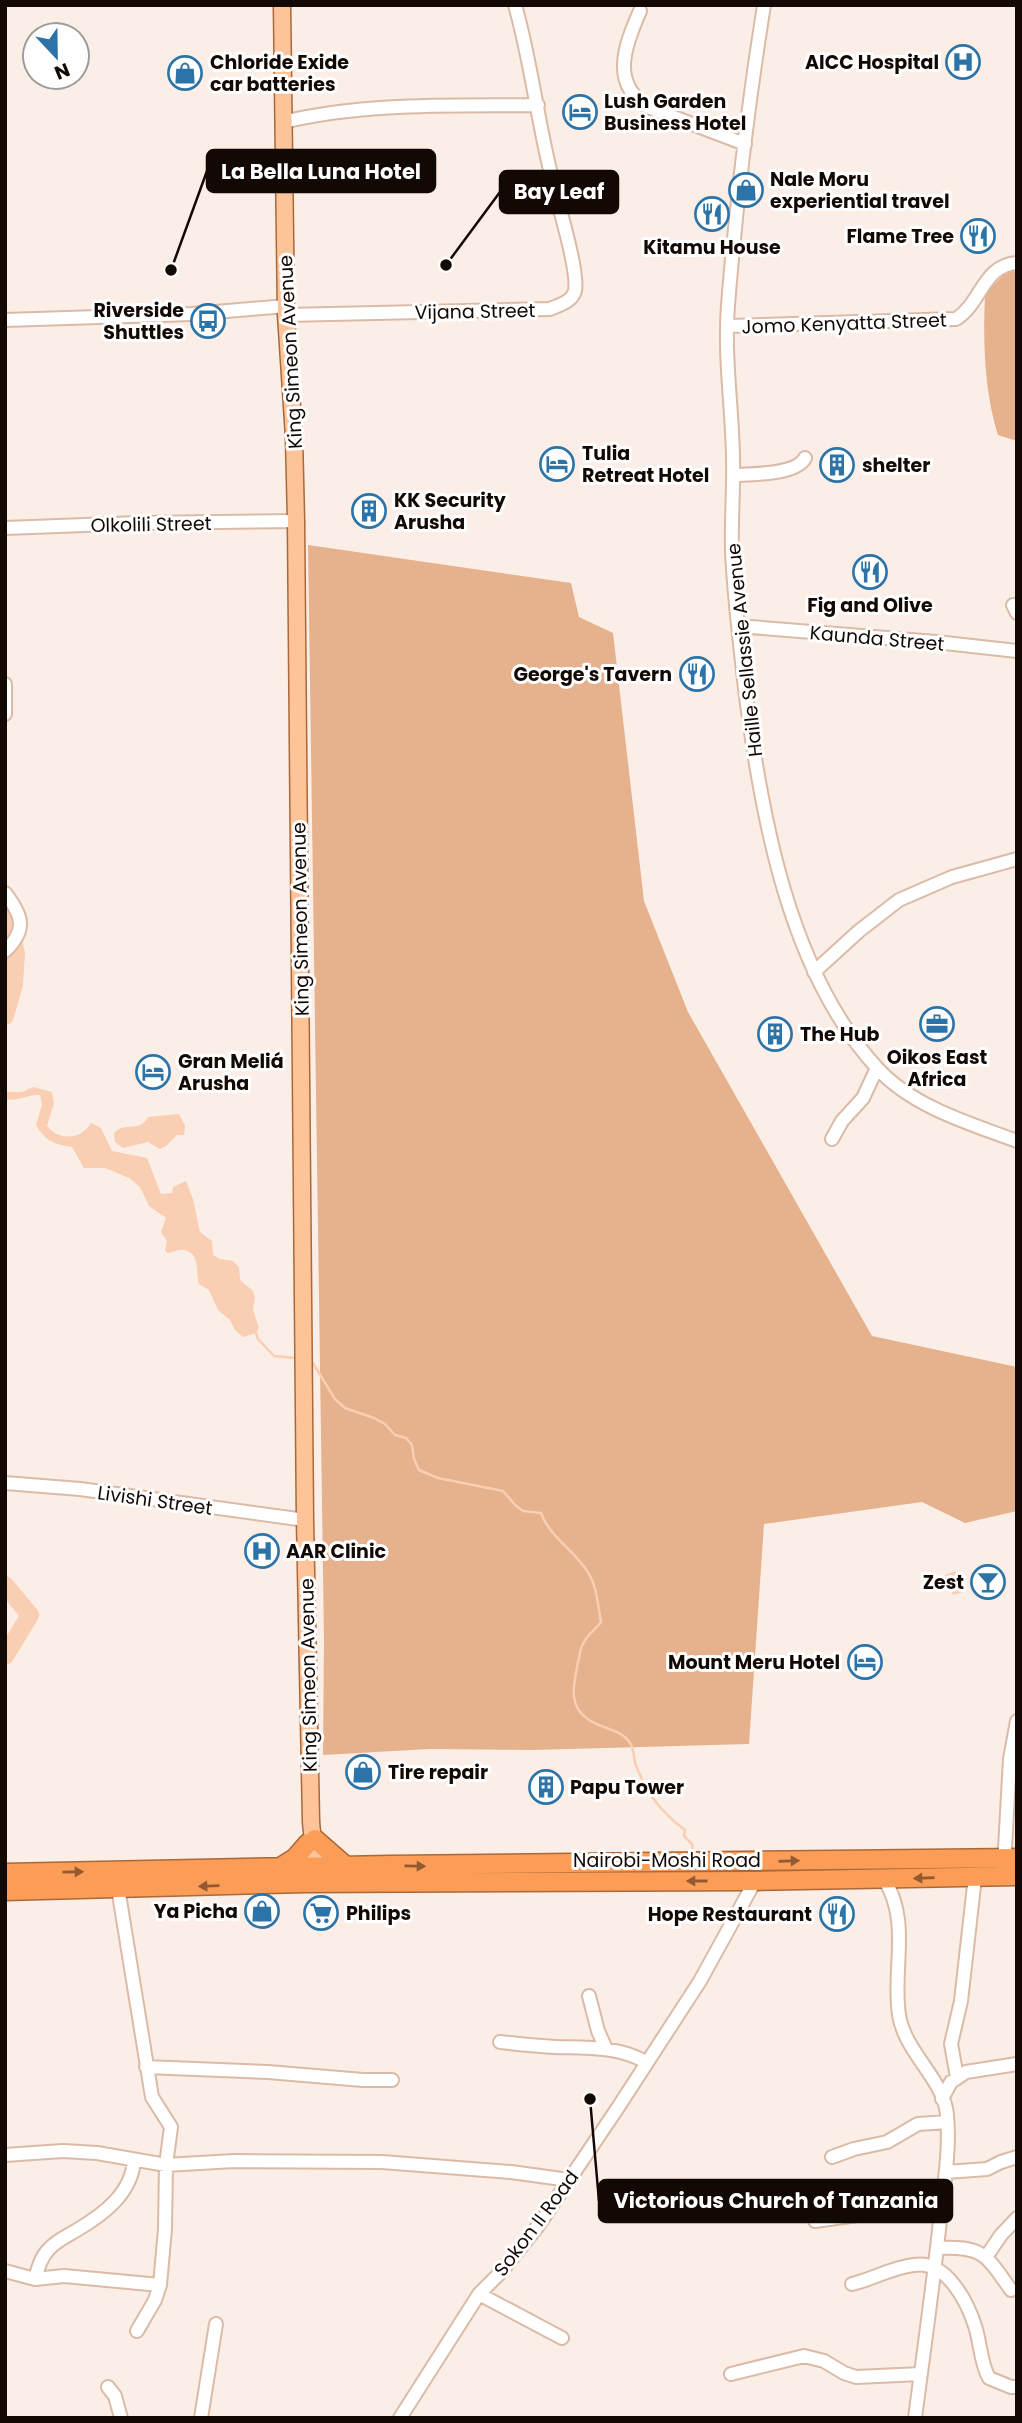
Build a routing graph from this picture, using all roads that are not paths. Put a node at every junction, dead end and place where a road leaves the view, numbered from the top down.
1 (282, 5) edge
2 (514, 5) edge
3 (764, 5) edge
4 (640, 11) dead end
5 (538, 105) junction
6 (284, 122) junction
7 (745, 144) junction
8 (1017, 263) edge
9 (286, 311) junction
10 (5, 320) edge
11 (728, 326) junction
12 (805, 458) dead end
13 (734, 475) junction
14 (296, 521) junction
15 (5, 528) edge
16 (738, 626) junction
17 (1017, 651) edge
18 (5, 684) edge
19 (5, 715) edge
20 (1017, 859) edge
21 (5, 893) edge
22 (5, 951) edge
23 (814, 972) junction
24 (877, 1068) junction
25 (832, 1139) dead end
26 (1017, 1142) edge
27 (5, 1483) edge
28 (305, 1520) junction
29 (1017, 1721) edge
30 (311, 1838) junction
31 (347, 1867) junction
32 (1010, 1867) edge
33 (279, 1868) junction
34 (5, 1873) edge
35 (311, 1875) junction
36 (256, 1876) junction
37 (975, 1877) junction
38 (884, 1879) junction
39 (755, 1881) junction
40 (118, 1888) junction
41 (5, 1891) edge
42 (589, 1996) dead end
43 (500, 2042) dead end
44 (606, 2049) junction
45 (646, 2063) junction
46 (1017, 2064) edge
47 (146, 2067) junction
48 (957, 2077) junction
49 (392, 2080) dead end
50 (942, 2099) junction
51 (947, 2122) junction
52 (5, 2155) edge
53 (832, 2157) dead end
54 (1017, 2157) edge
55 (134, 2160) junction
56 (166, 2165) junction
57 (946, 2172) junction
58 (569, 2180) junction
59 (942, 2203) junction
60 (1017, 2218) edge
61 (815, 2221) dead end
62 (938, 2248) junction
63 (986, 2257) junction
64 (936, 2269) junction
65 (5, 2271) edge
66 (35, 2278) junction
67 (852, 2284) dead end
68 (160, 2286) junction
69 (1011, 2290) dead end
70 (480, 2294) junction
71 (216, 2324) dead end
72 (138, 2331) dead end
73 (562, 2338) dead end
74 (731, 2374) dead end
75 (920, 2374) junction
76 (108, 2387) dead end
77 (1017, 2387) edge
78 (121, 2418) edge
79 (201, 2418) edge
80 (400, 2418) edge
81 (915, 2418) edge

1 - 6 main road, King Simeon Avenue
2 - 5 street, Vijana Street
3 - 7 street, Haille Sellassie Avenue
4 - 7 street
5 - 6 street
5 - 9 street, Vijana Street
6 - 9 main road, King Simeon Avenue
7 - 11 street, Haille Sellassie Avenue
8 - 11 street, Jomo Kenyatta Street
9 - 10 street
9 - 14 main road, King Simeon Avenue
11 - 13 street, Haille Sellassie Avenue
12 - 13 street
13 - 16 street, Haille Sellassie Avenue
14 - 15 street, Olkolili Street
14 - 28 main road, King Simeon Avenue
16 - 17 street, Kaunda Street
16 - 23 street, Haille Sellassie Avenue
18 - 19 street
20 - 23 street
21 - 22 street
23 - 24 street, Haille Sellassie Avenue
24 - 25 street
24 - 26 street, Haille Sellassie Avenue
27 - 28 street, Livishi Street
28 - 30 main road, King Simeon Avenue
29 - 32 street
30 - 31 highway
30 - 33 highway
30 - 35 main road, King Simeon Avenue
31 -> 32 highway, Nairobi-Moshi Road
31 - 35 highway, Nairobi-Moshi Road
32 - 37 highway, Nairobi-Moshi Road
33 - 35 highway
33 - 36 highway
34 -> 36 highway
35 - 36 highway
39 -> 35 highway, Nairobi-Moshi Road
36 -> 40 highway
37 -> 38 highway, Nairobi-Moshi Road
37 - 48 street
38 - 39 highway, Nairobi-Moshi Road
38 - 50 street
39 - 45 street, Sokon II Road
40 - 41 highway
40 - 47 street
42 - 44 street
43 - 44 street
44 - 45 street
45 - 58 street, Sokon II Road
46 - 48 street
47 - 49 street
47 - 56 street
48 - 50 street
50 - 51 street
51 - 53 street
51 - 57 street
52 - 55 street
54 - 57 street
55 - 56 street
55 - 66 street
56 - 58 street
56 - 68 street
57 - 59 street
58 - 70 street, Sokon II Road
59 - 61 street
59 - 62 street
60 - 63 street
62 - 63 street
62 - 64 street
63 - 69 street
64 - 67 street
64 - 75 street
64 - 77 street
65 - 66 street
66 - 68 street
68 - 72 street
70 - 73 street
70 - 80 street, Sokon II Road
71 - 79 street
74 - 75 street
75 - 81 street
76 - 78 street

